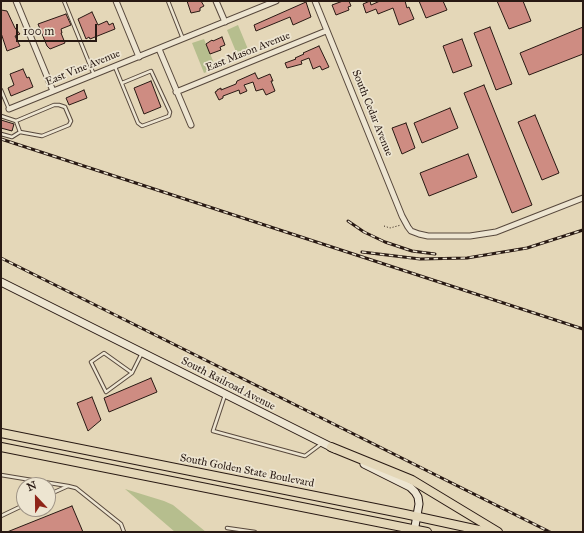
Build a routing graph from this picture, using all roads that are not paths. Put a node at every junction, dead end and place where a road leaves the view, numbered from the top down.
1 (16, 1) edge
2 (64, 1) edge
3 (116, 1) edge
4 (168, 1) edge
5 (216, 1) edge
6 (276, 1) edge
7 (315, 1) edge
8 (267, 3) edge
9 (225, 22) junction
10 (326, 31) junction
11 (183, 39) junction
12 (159, 48) junction
13 (139, 57) junction
14 (115, 66) junction
15 (94, 75) junction
16 (122, 83) junction
17 (1, 90) edge
18 (53, 91) junction
19 (176, 92) junction
20 (9, 109) joint
21 (1, 116) edge
22 (16, 121) junction
23 (191, 125) dead end
24 (20, 132) junction
25 (1, 134) edge
26 (583, 198) edge
27 (1, 282) edge
28 (142, 353) junction
29 (132, 373) junction
30 (225, 394) junction
31 (1, 433) edge
32 (322, 443) junction
33 (1, 447) edge
34 (331, 447) junction
35 (1, 475) edge
36 (68, 486) junction
37 (56, 491) edge
38 (16, 509) edge
39 (1, 516) edge
40 (415, 525) edge
41 (227, 528) dead end
42 (124, 532) edge
43 (255, 532) edge
44 (427, 532) edge
45 (488, 532) edge
46 (498, 532) edge

1 - 18 street
2 - 15 lane
3 - 13 street
4 - 11 lane
5 - 9 street
6 - 8 street, East Vine Avenue
7 - 10 street, South Cedar Avenue
8 - 9 street, East Vine Avenue
9 - 11 street, East Vine Avenue
10 - 19 street, East Mason Avenue
10 - 26 street, South Cedar Avenue
11 - 12 street, East Vine Avenue
12 - 13 street, East Vine Avenue
12 - 19 street
13 - 14 street, East Vine Avenue
14 - 15 street, East Vine Avenue
14 - 16 lane
15 - 18 street, East Vine Avenue
16 - 16 lane
17 - 20 lane
18 - 20 street, East Vine Avenue
19 - 23 street
21 - 22 lane
22 - 24 lane
22 - 24 lane
24 - 25 lane
27 - 28 street, South Railroad Avenue
28 - 29 lane
28 - 30 street, South Railroad Avenue
29 - 29 lane
30 - 32 street, South Railroad Avenue
30 - 32 lane
31 - 40 main road, South Golden State Boulevard
32 - 34 street, South Railroad Avenue
33 - 40 main road, South Golden State Boulevard
34 - 40 street, South Railroad Avenue
34 - 46 main road
35 - 36 lane
36 - 37 lane
36 - 42 lane
38 - 39 lane
40 - 44 main road, South Golden State Boulevard
40 - 45 main road, South Golden State Boulevard
41 - 43 lane

